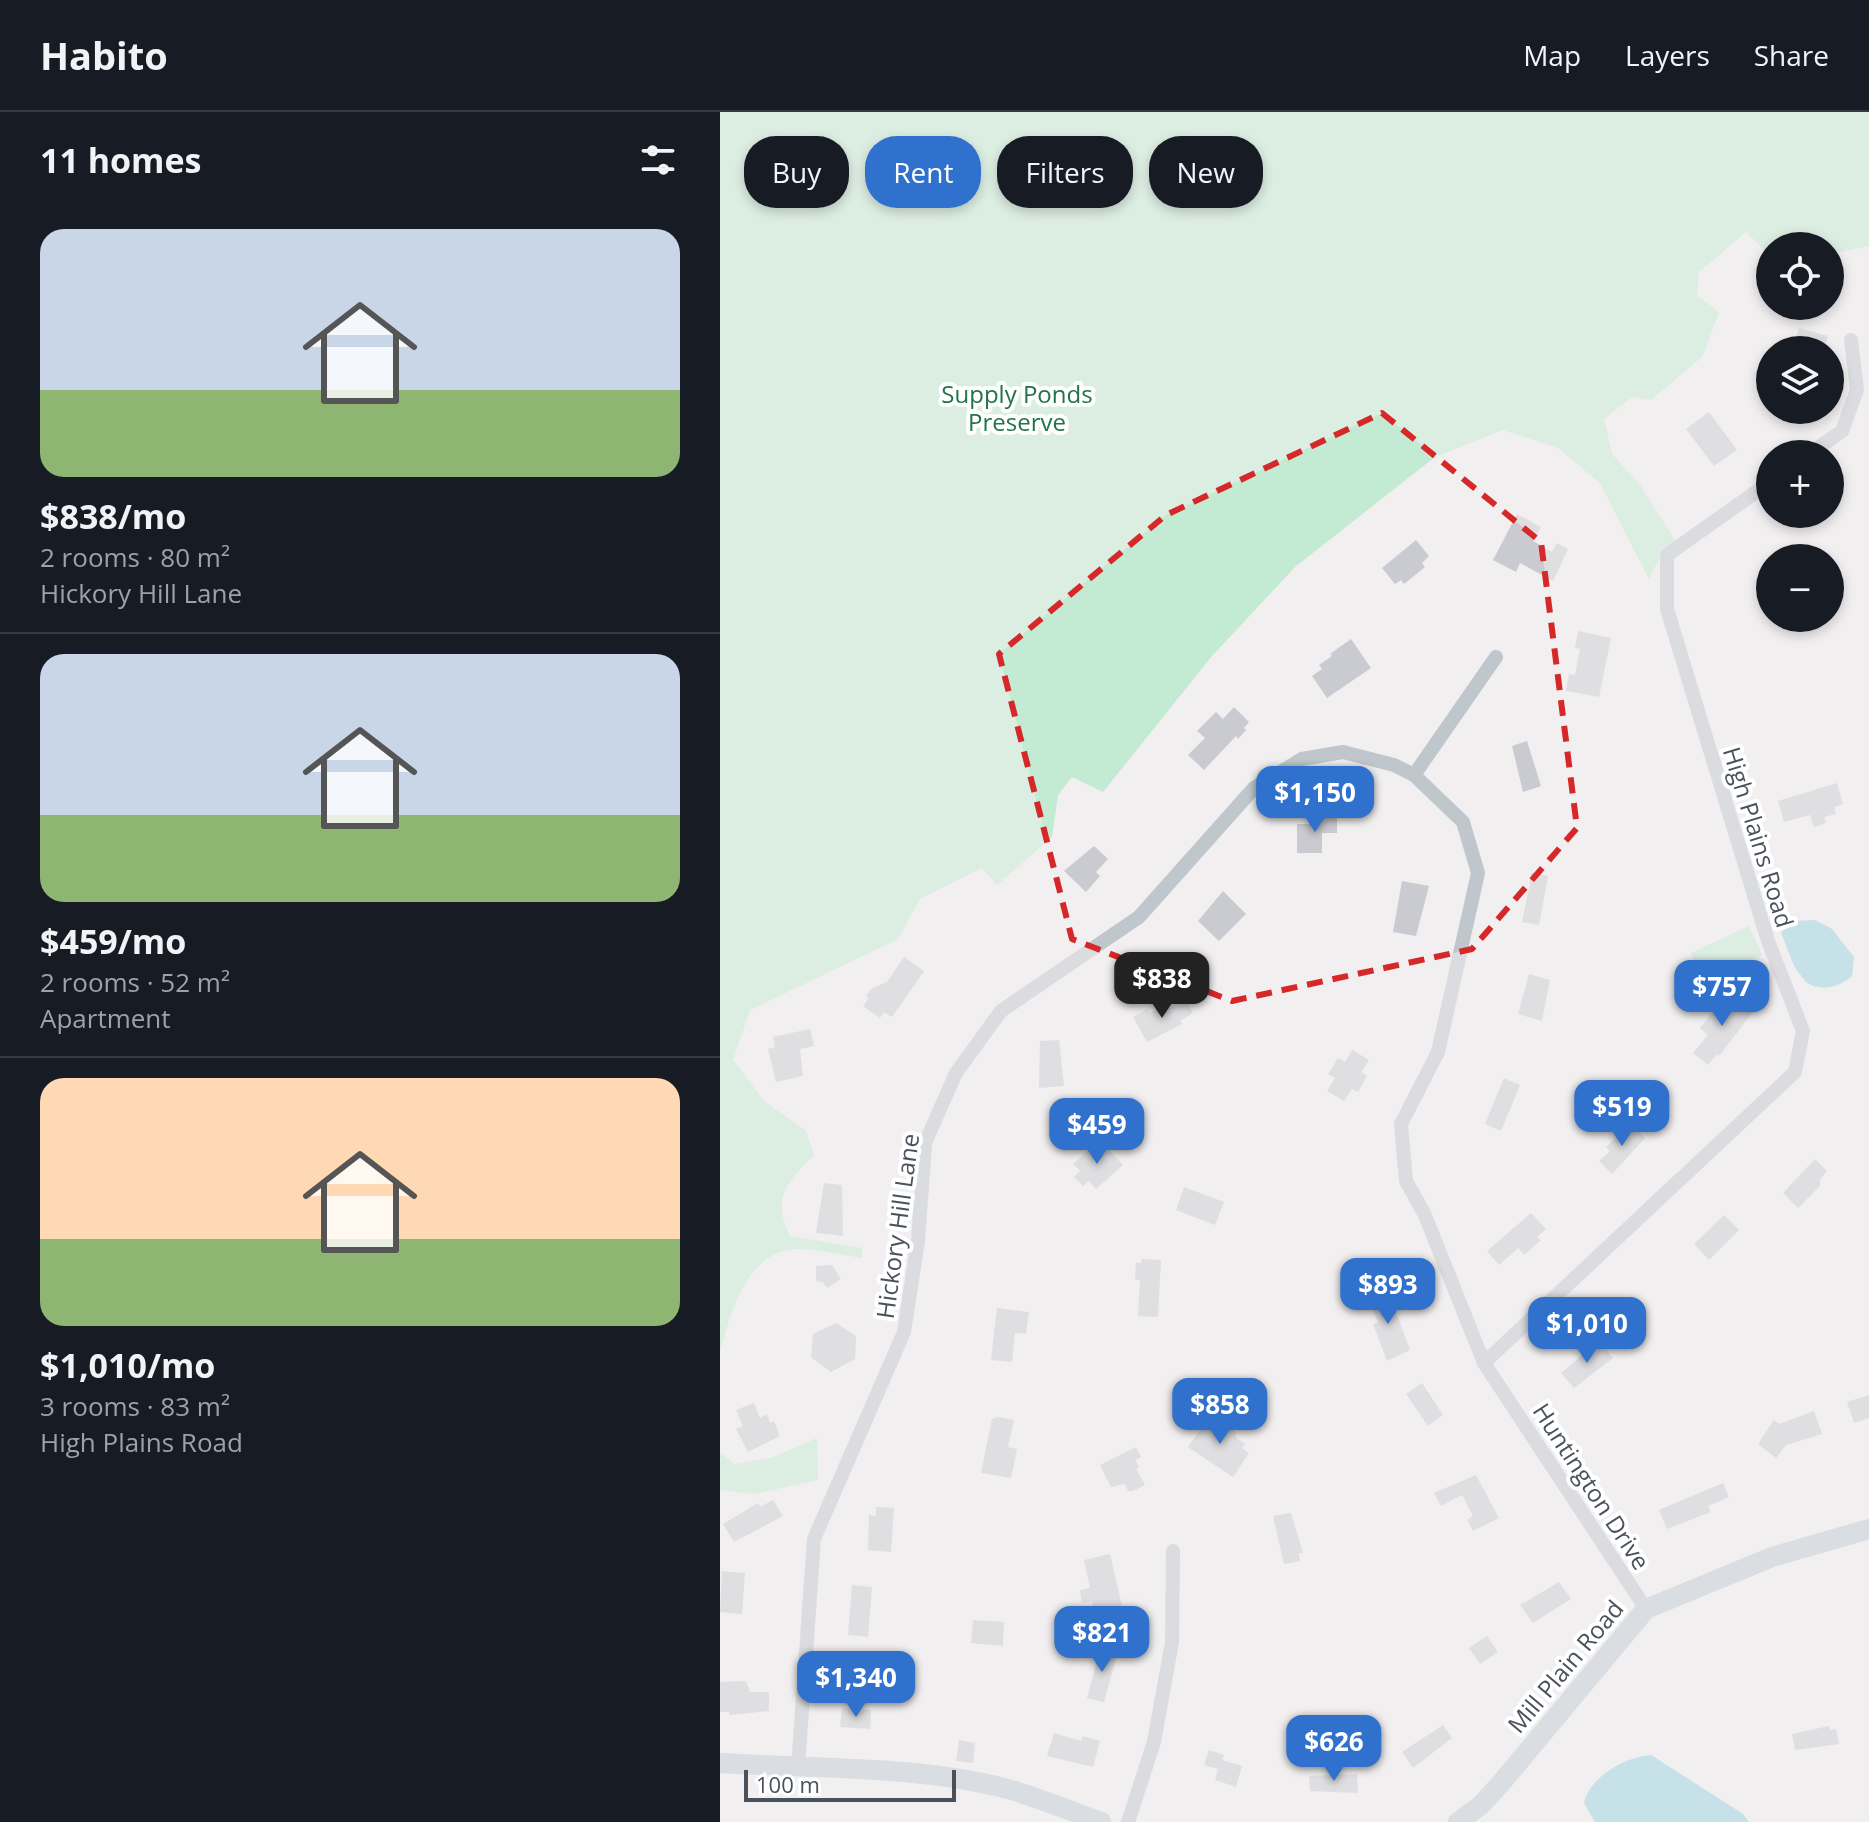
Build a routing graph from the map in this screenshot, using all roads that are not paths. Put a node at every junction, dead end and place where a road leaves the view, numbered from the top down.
1 (1851, 340) dead end
2 (1829, 440) edge
3 (1756, 492) edge
4 (1496, 657) dead end
5 (1414, 775) junction
6 (1424, 1213) joint
7 (1484, 1363) junction
8 (1869, 1529) edge
9 (1173, 1551) dead end
10 (1646, 1609) junction
11 (720, 1763) edge
12 (798, 1767) junction
13 (1101, 1822) edge
14 (1128, 1822) edge
15 (1458, 1822) edge

1 - 2 street
3 - 7 street, High Plains Road
4 - 5 street
5 - 6 street, Hickory Hill Lane
5 - 12 street, Hickory Hill Lane
6 - 7 street, Huntington Drive
7 - 10 street, Huntington Drive
8 - 10 street, Mill Plain Road
9 - 14 street
10 - 15 street, Mill Plain Road
11 - 12 street
12 - 13 street

